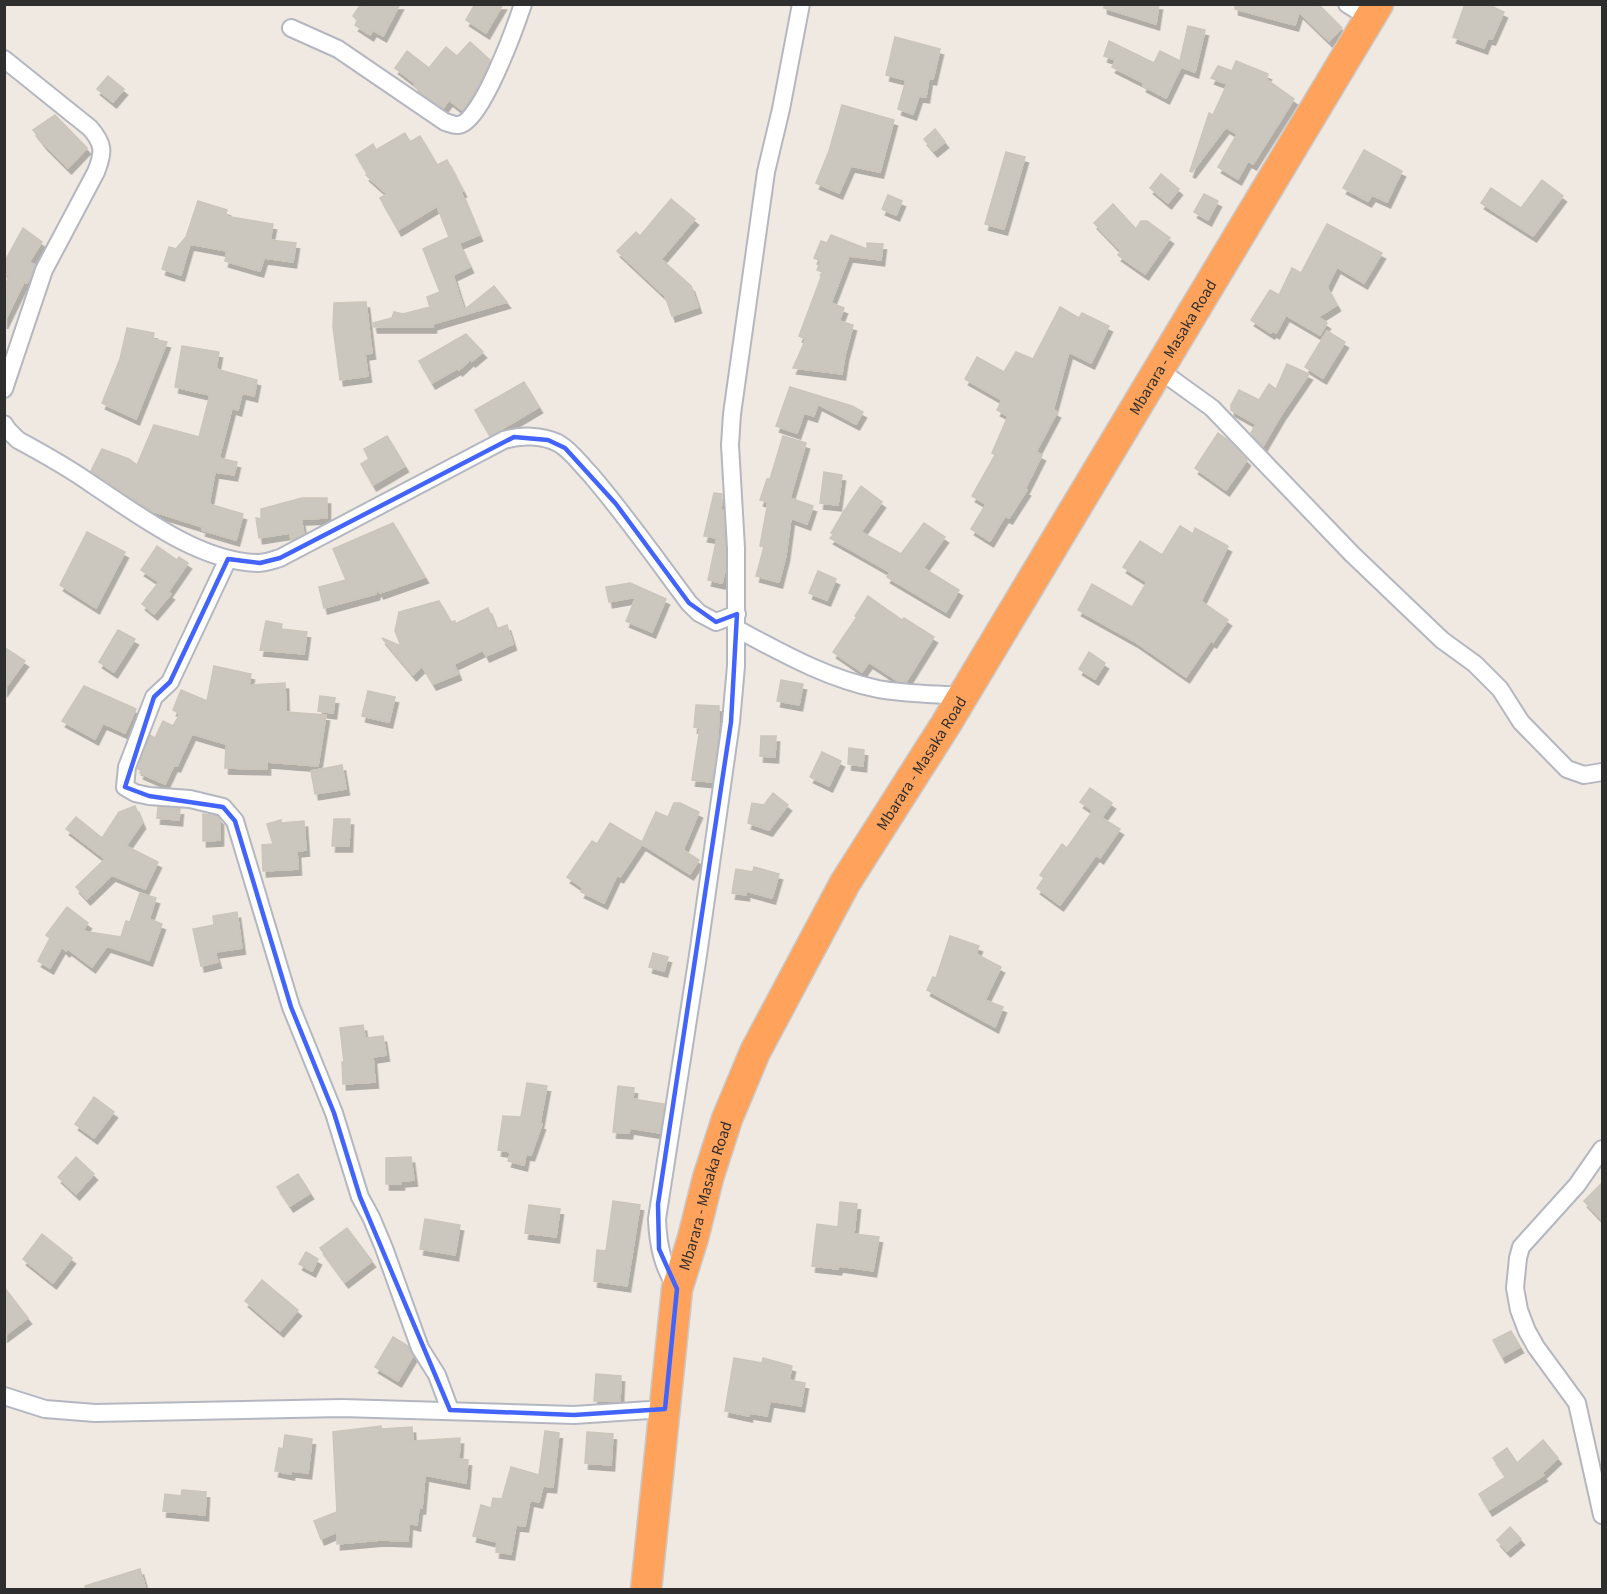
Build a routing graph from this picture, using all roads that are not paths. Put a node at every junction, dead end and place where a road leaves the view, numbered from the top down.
1 (523, 4) edge
2 (801, 4) edge
3 (1365, 9) edge
4 (291, 28) dead end
5 (4, 59) edge
6 (1158, 369) junction
7 (4, 389) edge
8 (4, 424) edge
9 (228, 559) junction
10 (737, 621) junction
11 (962, 696) junction
12 (1602, 772) edge
13 (1602, 1149) edge
14 (677, 1289) junction
15 (4, 1396) edge
16 (665, 1409) junction
17 (450, 1410) junction
18 (1602, 1515) edge
19 (646, 1590) edge

1 - 4 street
2 - 10 street
3 - 6 highway, Mbarara - Masaka Road
5 - 7 street
6 - 11 highway, Mbarara - Masaka Road
6 - 12 street
8 - 9 street
9 - 10 street
9 - 17 street
10 - 11 street
10 - 14 street
11 - 14 highway, Mbarara - Masaka Road
13 - 18 street
14 - 16 highway, Mbarara - Masaka Road
15 - 17 street
16 - 17 street
16 - 19 highway, Mbarara - Masaka Road

